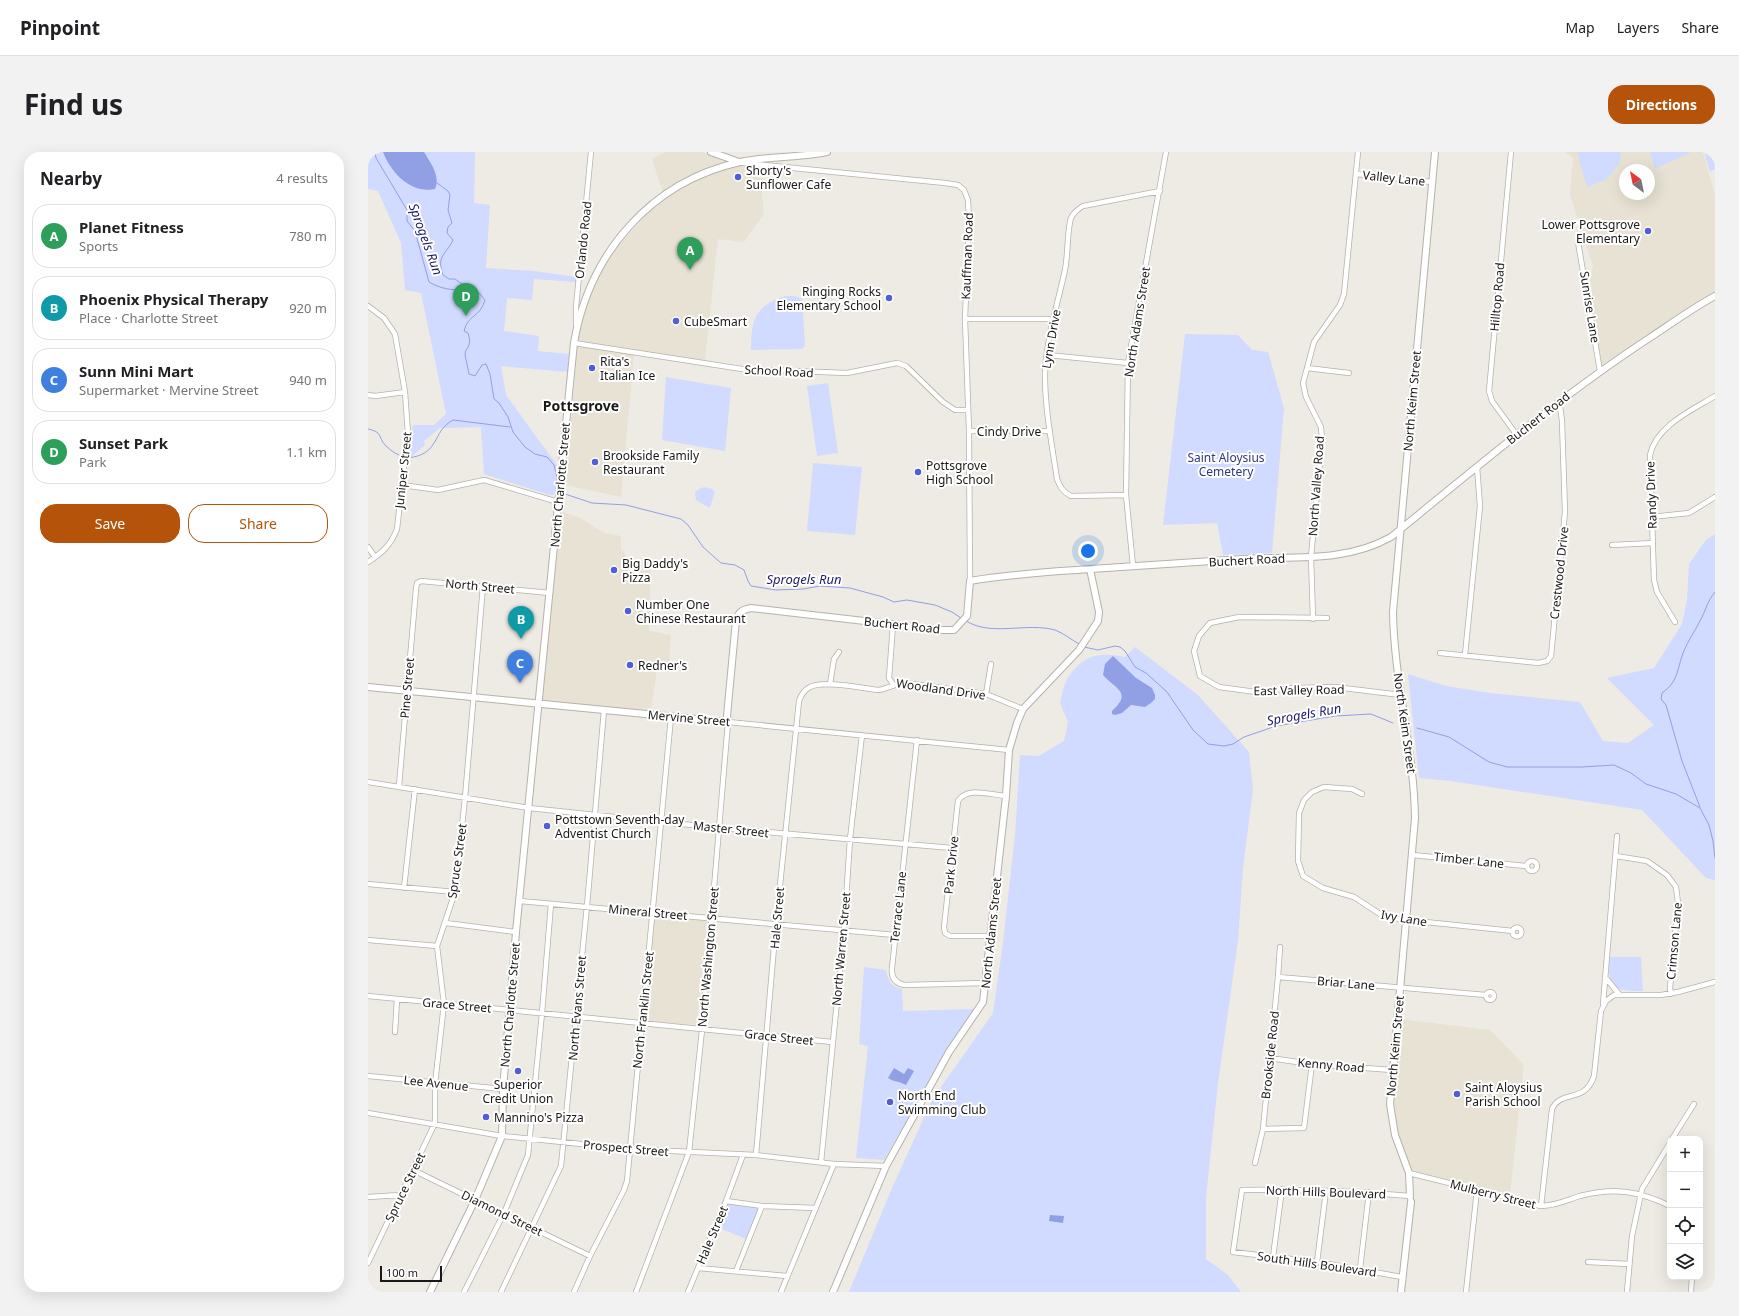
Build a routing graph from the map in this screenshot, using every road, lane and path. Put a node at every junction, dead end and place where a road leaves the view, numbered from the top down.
1 (591, 152) edge
2 (711, 152) edge
3 (827, 152) edge
4 (1166, 152) edge
5 (1358, 152) edge
6 (1434, 152) edge
7 (1511, 152) edge
8 (739, 162) junction
9 (1356, 174) junction
10 (1432, 182) junction
11 (1160, 191) junction
12 (1578, 242) dead end
13 (1715, 296) edge
14 (368, 306) edge
15 (1054, 319) junction
16 (964, 320) junction
17 (576, 329) junction
18 (574, 344) junction
19 (1048, 355) junction
20 (1128, 363) junction
21 (1307, 368) junction
22 (1600, 371) junction
23 (1349, 373) dead end
24 (405, 392) junction
25 (368, 395) edge
26 (1715, 396) edge
27 (1558, 402) junction
28 (968, 410) junction
29 (968, 431) junction
30 (1050, 431) junction
31 (1516, 434) junction
32 (1476, 467) junction
33 (402, 485) junction
34 (1126, 495) junction
35 (1715, 497) edge
36 (558, 502) junction
37 (1651, 516) junction
38 (1400, 529) junction
39 (1653, 543) junction
40 (1612, 545) dead end
41 (368, 547) edge
42 (375, 557) junction
43 (1311, 557) junction
44 (368, 562) edge
45 (1133, 566) junction
46 (1090, 569) junction
47 (970, 582) junction
48 (483, 586) junction
49 (416, 589) joint
50 (550, 593) junction
51 (738, 613) joint
52 (1327, 618) dead end
53 (1313, 619) junction
54 (1675, 622) dead end
55 (893, 625) junction
56 (839, 652) dead end
57 (1440, 653) dead end
58 (1465, 655) junction
59 (991, 664) dead end
60 (830, 684) junction
61 (893, 684) junction
62 (368, 687) edge
63 (406, 691) junction
64 (986, 694) junction
65 (1401, 695) junction
66 (472, 697) junction
67 (539, 704) junction
68 (1022, 709) junction
69 (604, 710) junction
70 (671, 717) junction
71 (728, 722) junction
72 (796, 729) junction
73 (862, 735) junction
74 (917, 740) junction
75 (1009, 750) junction
76 (368, 782) edge
77 (399, 786) junction
78 (415, 789) junction
79 (1362, 794) dead end
80 (1006, 796) junction
81 (465, 798) junction
82 (529, 808) junction
83 (594, 814) junction
84 (662, 822) junction
85 (720, 828) junction
86 (785, 834) junction
87 (1617, 836) dead end
88 (850, 840) junction
89 (905, 843) junction
90 (952, 848) junction
91 (1412, 854) junction
92 (1616, 856) junction
93 (1527, 866) dead end
94 (368, 884) edge
95 (404, 888) junction
96 (455, 892) junction
97 (520, 901) junction
98 (551, 904) junction
99 (587, 906) junction
100 (653, 912) junction
101 (711, 918) junction
102 (1406, 920) junction
103 (446, 923) junction
104 (776, 924) junction
105 (844, 931) junction
106 (1513, 931) dead end
107 (516, 932) junction
108 (896, 935) junction
109 (991, 936) junction
110 (368, 940) edge
111 (437, 946) junction
112 (1280, 947) dead end
113 (1278, 977) junction
114 (1605, 977) junction
115 (1715, 982) edge
116 (986, 983) junction
117 (1400, 987) junction
118 (1619, 994) junction
119 (1671, 994) junction
120 (1486, 995) dead end
121 (368, 996) edge
122 (397, 999) junction
123 (444, 1004) junction
124 (1603, 1006) junction
125 (511, 1010) junction
126 (542, 1013) junction
127 (577, 1018) junction
128 (641, 1023) junction
129 (702, 1030) junction
130 (395, 1032) dead end
131 (767, 1035) junction
132 (832, 1042) junction
133 (1270, 1058) junction
134 (1312, 1064) junction
135 (1392, 1070) junction
136 (368, 1076) edge
137 (435, 1084) junction
138 (503, 1090) junction
139 (1694, 1104) dead end
140 (368, 1113) edge
141 (435, 1123) junction
142 (1263, 1129) junction
143 (502, 1136) junction
144 (1674, 1136) edge
145 (529, 1139) junction
146 (564, 1142) junction
147 (1667, 1148) edge
148 (630, 1150) junction
149 (689, 1152) junction
150 (743, 1155) junction
151 (756, 1155) junction
152 (820, 1162) junction
153 (1254, 1162) dead end
154 (834, 1164) junction
155 (886, 1166) junction
156 (413, 1170) junction
157 (1409, 1173) junction
158 (1282, 1189) junction
159 (1477, 1190) junction
160 (1326, 1191) junction
161 (1369, 1192) junction
162 (401, 1195) junction
163 (1641, 1195) junction
164 (368, 1197) edge
165 (1410, 1199) junction
166 (475, 1200) junction
167 (726, 1201) junction
168 (1667, 1205) edge
169 (762, 1206) junction
170 (1541, 1206) junction
171 (816, 1208) junction
172 (504, 1213) junction
173 (532, 1227) junction
174 (1232, 1252) joint
175 (590, 1256) junction
176 (1273, 1257) junction
177 (1317, 1262) junction
178 (1588, 1262) dead end
179 (368, 1264) edge
180 (1629, 1264) junction
181 (698, 1268) junction
182 (1360, 1269) junction
183 (736, 1271) junction
184 (787, 1276) junction
185 (1402, 1277) junction
186 (1692, 1280) edge
187 (430, 1292) edge
188 (464, 1292) edge
189 (501, 1292) edge
190 (574, 1292) edge
191 (636, 1292) edge
192 (688, 1292) edge
193 (781, 1292) edge
194 (832, 1292) edge
195 (1401, 1292) edge
196 (1466, 1292) edge
197 (1627, 1292) edge
198 (1691, 1292) edge

1 - 17 street, Orlando Road
2 - 8 street, Kauffman Road
3 - 8 street, North Charlotte Street
4 - 11 street, North Adams Street
5 - 9 street, North Valley Road
6 - 10 street, North Keim Street
7 - 31 street, Hilltop Road
8 - 16 street, Kauffman Road
8 - 17 street, North Charlotte Street
9 - 10 street, Valley Lane
9 - 21 street, North Valley Road
10 - 38 street, North Keim Street
11 - 15 street, Lynn Drive
11 - 20 street, North Adams Street
12 - 22 street, Sunrise Lane
13 - 22 street, Buchert Road
14 - 24 street, Juniper Street
15 - 16 street
15 - 19 street, Lynn Drive
16 - 28 street, Kauffman Road
17 - 18 street, North Charlotte Street
18 - 28 street, School Road
18 - 36 street, North Charlotte Street
19 - 20 street
19 - 30 street, Lynn Drive
20 - 34 street, North Adams Street
21 - 23 street
21 - 43 street, North Valley Road
22 - 27 street, Buchert Road
24 - 25 street
24 - 33 street, Juniper Street
26 - 37 street, Randy Drive
27 - 31 street, Buchert Road
27 - 58 street, Crestwood Drive
28 - 29 street, Kauffman Road
29 - 30 street, Cindy Drive
29 - 47 street, Kauffman Road
30 - 34 street, Lynn Drive
31 - 32 street, Buchert Road
32 - 38 street, Buchert Road
32 - 58 street
33 - 36 street
33 - 42 street, Juniper Street
34 - 45 street, North Adams Street
35 - 37 street
36 - 50 street, North Charlotte Street
37 - 39 street, Randy Drive
38 - 43 street, Buchert Road
38 - 65 street, North Keim Street
39 - 40 street
39 - 54 street, Randy Drive
41 - 42 street
42 - 44 street, Juniper Street
43 - 45 street, Buchert Road
43 - 53 street, North Valley Road
45 - 46 street, Buchert Road
46 - 47 street, Buchert Road
46 - 68 street, North Adams Street
47 - 55 street, Buchert Road
48 - 49 street, North Street
48 - 50 street, North Street
48 - 66 street, Spruce Street
49 - 63 street, Pine Street
50 - 67 street, North Charlotte Street
51 - 55 street, Buchert Road
51 - 71 street, North Washington Street
52 - 53 street
53 - 65 street, East Valley Road
55 - 61 street, Woodland Drive
56 - 60 street
57 - 58 street, Crestwood Drive
59 - 64 street
60 - 61 street
60 - 72 street, Hale Street
61 - 64 street, Woodland Drive
62 - 63 street, Mervine Street
63 - 66 street, Mervine Street
63 - 77 street, Pine Street
64 - 68 street, Woodland Drive
65 - 91 street, North Keim Street
66 - 67 street, Mervine Street
66 - 81 street, Spruce Street
67 - 69 street, Mervine Street
67 - 82 street, North Charlotte Street
68 - 75 street, North Adams Street
69 - 70 street, Mervine Street
69 - 83 street, North Evans Street
70 - 71 street, Mervine Street
70 - 84 street, North Franklin Street
71 - 72 street, Mervine Street
71 - 85 street, North Washington Street
72 - 73 street, Mervine Street
72 - 86 street, Hale Street
73 - 74 street, Mervine Street
73 - 88 street, North Warren Street
74 - 75 street, Mervine Street
74 - 89 street, Terrace Lane
75 - 80 street, North Adams Street
76 - 77 street, Master Street
77 - 78 street, Master Street
78 - 81 street, Master Street
78 - 95 street
79 - 102 street, Ivy Lane
80 - 90 street, Park Drive
80 - 109 street, North Adams Street
81 - 82 street, Master Street
81 - 96 street, Spruce Street
82 - 83 street, Master Street
82 - 97 street, North Charlotte Street
83 - 84 street, Master Street
83 - 99 street, North Evans Street
84 - 85 street, Master Street
84 - 100 street, North Franklin Street
85 - 86 street, Master Street
85 - 101 street, North Washington Street
86 - 88 street, Master Street
86 - 104 street, Hale Street
87 - 92 street
88 - 89 street, Master Street
88 - 105 street, North Warren Street
89 - 90 street, Master Street
89 - 108 street, Terrace Lane
90 - 109 street, Park Drive
91 - 93 street, Timber Lane
91 - 102 street, North Keim Street
92 - 114 street
92 - 119 street, Crimson Lane
94 - 95 street
95 - 96 street
96 - 103 street, Spruce Street
97 - 98 street, Mineral Street
97 - 107 street, North Charlotte Street
98 - 99 street, Mineral Street
98 - 126 street
99 - 100 street, Mineral Street
99 - 127 street, North Evans Street
100 - 101 street, Mineral Street
100 - 128 street, North Franklin Street
101 - 104 street, Mineral Street
101 - 129 street, North Washington Street
102 - 106 street, Ivy Lane
102 - 117 street, North Keim Street
103 - 107 street
103 - 111 street, Spruce Street
104 - 105 street, Mineral Street
104 - 131 street, Hale Street
105 - 108 street, Mineral Street
105 - 132 street, North Warren Street
107 - 125 street, North Charlotte Street
108 - 116 street, Terrace Lane
109 - 116 street, North Adams Street
110 - 111 street
111 - 123 street, Spruce Street
112 - 113 street, Brookside Road
113 - 117 street, Briar Lane
113 - 133 street, Brookside Road
114 - 118 street
114 - 124 street
115 - 119 street
116 - 155 street, North Adams Street
117 - 120 street, Briar Lane
117 - 135 street, North Keim Street
118 - 119 street
118 - 124 street
121 - 122 street, Grace Street
122 - 123 street, Grace Street
122 - 130 street
123 - 125 street, Grace Street
123 - 137 street, Spruce Street
124 - 170 street
125 - 126 street, Grace Street
125 - 138 street, North Charlotte Street
126 - 127 street, Grace Street
126 - 145 street
127 - 128 street, Grace Street
127 - 146 street, North Evans Street
128 - 129 street, Grace Street
128 - 148 street, North Franklin Street
129 - 131 street, Grace Street
129 - 149 street, North Washington Street
131 - 132 street, Grace Street
131 - 151 street, Hale Street
132 - 152 street, North Warren Street
133 - 134 street, Kenny Road
133 - 142 street, Brookside Road
134 - 135 street, Kenny Road
134 - 142 street
135 - 157 street, North Keim Street
136 - 137 street, Lee Avenue
137 - 138 street, Lee Avenue
137 - 141 street, Spruce Street
138 - 143 street, North Charlotte Street
139 - 144 street
140 - 141 street, Prospect Street
141 - 143 street, Prospect Street
141 - 156 street, Spruce Street
142 - 153 street, Brookside Road
143 - 145 street, Prospect Street
143 - 166 street, North Charlotte Street
145 - 146 street, Prospect Street
145 - 172 street
146 - 148 street, Prospect Street
146 - 173 street, North Evans Street
147 - 163 street
148 - 149 street, Prospect Street
148 - 175 street, North Franklin Street
149 - 150 street, Prospect Street
149 - 191 street, North Washington Street
150 - 151 street, Prospect Street
150 - 167 street, Hale Street
151 - 152 street, Prospect Street
152 - 154 street, Prospect Street
154 - 155 street, Prospect Street
154 - 171 street
155 - 194 street, North Adams Street
156 - 162 street, Spruce Street
156 - 166 street, Diamond Street
157 - 159 street, Mulberry Street
157 - 165 street, North Keim Street
158 - 160 street, North Hills Boulevard
158 - 174 street, North Hills Boulevard
158 - 176 street
159 - 170 street, Mulberry Street
159 - 196 street
160 - 161 street, North Hills Boulevard
160 - 177 street
161 - 165 street, North Hills Boulevard
161 - 182 street
162 - 164 street
162 - 179 street, Spruce Street
163 - 168 street, Mulberry Street
163 - 170 street, Mulberry Street
163 - 180 street
165 - 185 street, North Keim Street
166 - 172 street, Diamond Street
166 - 187 street, North Charlotte Street
167 - 169 street
167 - 181 street, Hale Street
169 - 171 street
169 - 183 street
171 - 184 street
172 - 173 street, Diamond Street
172 - 188 street
173 - 175 street, Diamond Street
173 - 189 street, North Evans Street
174 - 176 street, South Hills Boulevard
175 - 190 street, North Franklin Street
176 - 177 street, South Hills Boulevard
177 - 182 street, South Hills Boulevard
178 - 180 street
180 - 197 street
181 - 183 street
181 - 192 street, Hale Street
182 - 185 street, South Hills Boulevard
183 - 184 street
184 - 193 street
185 - 195 street, North Keim Street
186 - 198 street

